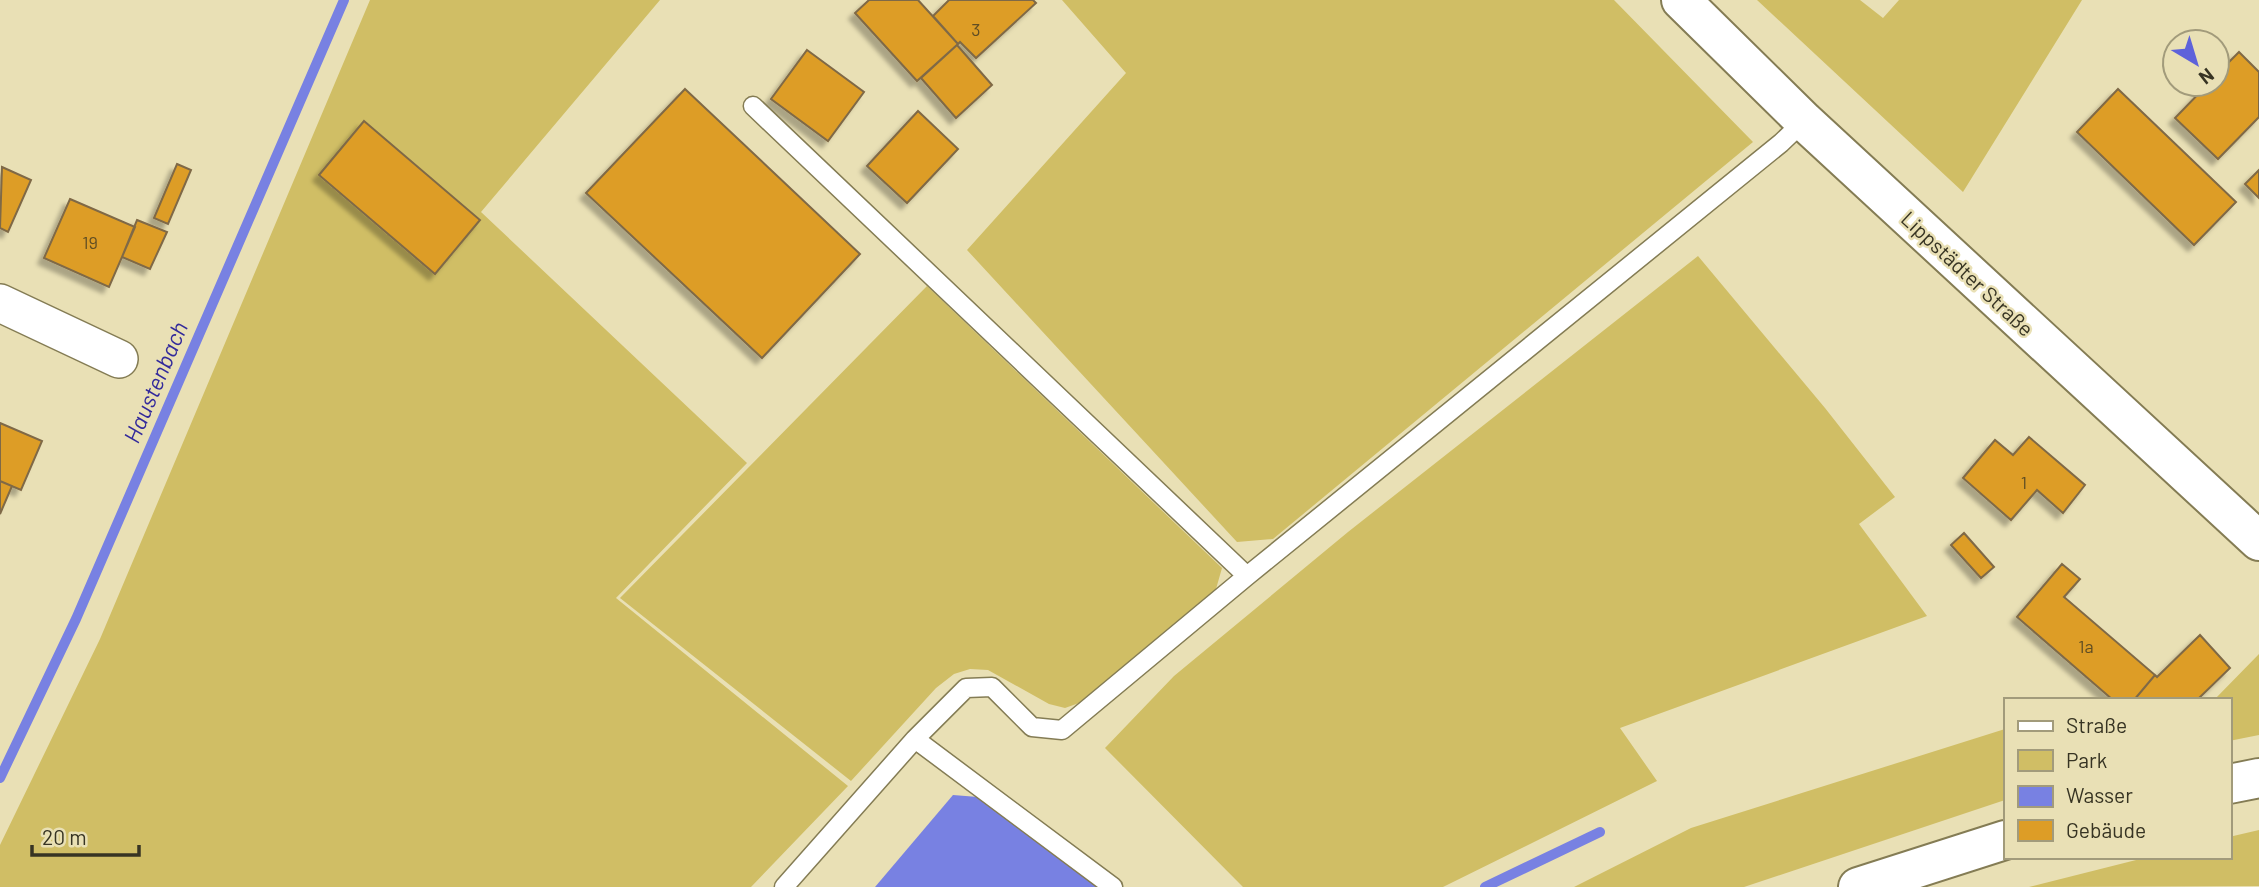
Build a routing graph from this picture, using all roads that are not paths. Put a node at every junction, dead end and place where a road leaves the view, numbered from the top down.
1 (1682, 0) edge
2 (753, 106) dead end
3 (1804, 121) junction
4 (0, 303) edge
5 (119, 359) dead end
6 (2259, 541) edge
7 (1247, 576) junction
8 (915, 739) junction
9 (2259, 778) edge
10 (2231, 784) edge
11 (2004, 840) edge
12 (784, 887) edge
13 (1113, 887) edge
14 (1858, 887) edge

1 - 3 main road, Lippstädter Straße
2 - 7 lane
3 - 6 main road, Lippstädter Straße
3 - 7 lane
4 - 5 street
7 - 8 lane
8 - 12 lane
8 - 13 lane
9 - 10 main road
11 - 14 main road

